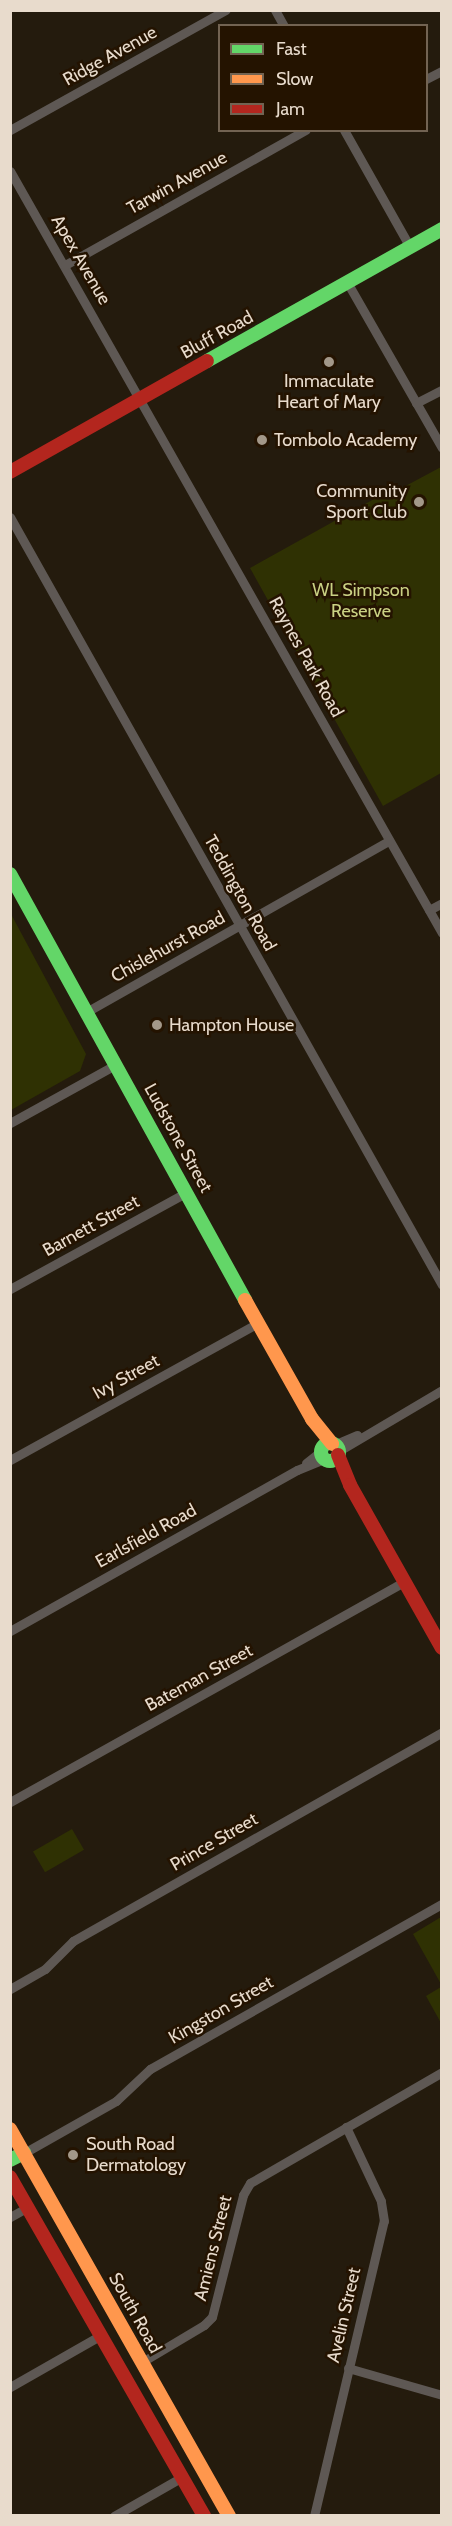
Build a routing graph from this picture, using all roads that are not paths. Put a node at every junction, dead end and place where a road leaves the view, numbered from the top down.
1 (225, 10) edge
2 (275, 10) edge
3 (283, 24) edge
4 (10, 130) edge
5 (302, 132) edge
6 (345, 132) edge
7 (10, 171) edge
8 (441, 229) edge
9 (410, 247) junction
10 (65, 265) junction
11 (347, 282) junction
12 (441, 390) edge
13 (141, 398) junction
14 (416, 403) junction
15 (441, 448) edge
16 (10, 472) edge
17 (10, 517) edge
18 (389, 841) junction
19 (10, 874) edge
20 (441, 903) edge
21 (429, 910) junction
22 (240, 925) junction
23 (441, 933) edge
24 (88, 1011) junction
25 (117, 1064) junction
26 (10, 1123) edge
27 (187, 1192) junction
28 (441, 1285) edge
29 (10, 1289) edge
30 (258, 1323) junction
31 (441, 1390) edge
32 (330, 1452) junction
33 (10, 1460) edge
34 (404, 1582) junction
35 (10, 1631) edge
36 (441, 1648) edge
37 (441, 1732) edge
38 (10, 1802) edge
39 (441, 1904) edge
40 (10, 1989) edge
41 (441, 2072) edge
42 (346, 2127) junction
43 (10, 2129) edge
44 (24, 2153) junction
45 (10, 2160) edge
46 (10, 2177) edge
47 (28, 2207) junction
48 (10, 2217) edge
49 (101, 2335) junction
50 (142, 2362) junction
51 (348, 2368) junction
52 (10, 2387) edge
53 (441, 2395) edge
54 (182, 2477) junction
55 (114, 2516) edge
56 (204, 2516) edge
57 (229, 2516) edge
58 (314, 2516) edge

1 - 4 street, Ridge Avenue
2 - 3 street
5 - 10 street, Tarwin Avenue
6 - 9 street
7 - 10 street, Apex Avenue
8 - 9 main road, Bluff Road
9 - 11 main road, Bluff Road
10 - 13 street, Apex Avenue
11 - 13 main road, Bluff Road
11 - 14 street
12 - 14 street
13 - 16 main road, Bluff Road
13 - 18 street, Raynes Park Road
14 - 15 street
17 - 22 street, Teddington Road
18 - 21 street, Raynes Park Road
18 - 22 street, Chislehurst Road
19 - 24 main road, Ludstone Street
20 - 21 street
21 - 23 street, Raynes Park Road
22 - 24 street, Chislehurst Road
22 - 28 street, Teddington Road
24 - 25 main road, Ludstone Street
25 - 26 street
25 - 27 main road, Ludstone Street
27 - 29 street, Barnett Street
27 - 30 main road, Ludstone Street
30 - 32 main road, Ludstone Street
30 - 33 street, Ivy Street
31 - 32 street, Earlsfield Road
32 - 34 main road, Ludstone Street
32 - 35 street, Earlsfield Road
34 - 36 main road, Ludstone Street
34 - 38 street, Bateman Street
37 - 40 street, Prince Street
39 - 44 street, Kingston Street
41 - 42 street, Amiens Street
42 - 50 street, Amiens Street
42 - 51 street, Avelin Street
43 - 44 main road, South Road
44 - 45 main road
44 - 50 main road, South Road
46 - 47 main road
47 - 48 street
47 - 49 main road
49 - 52 street
49 - 54 main road
50 - 57 main road, South Road
51 - 53 street
51 - 58 street, Avelin Street
54 - 55 street
54 - 56 main road

